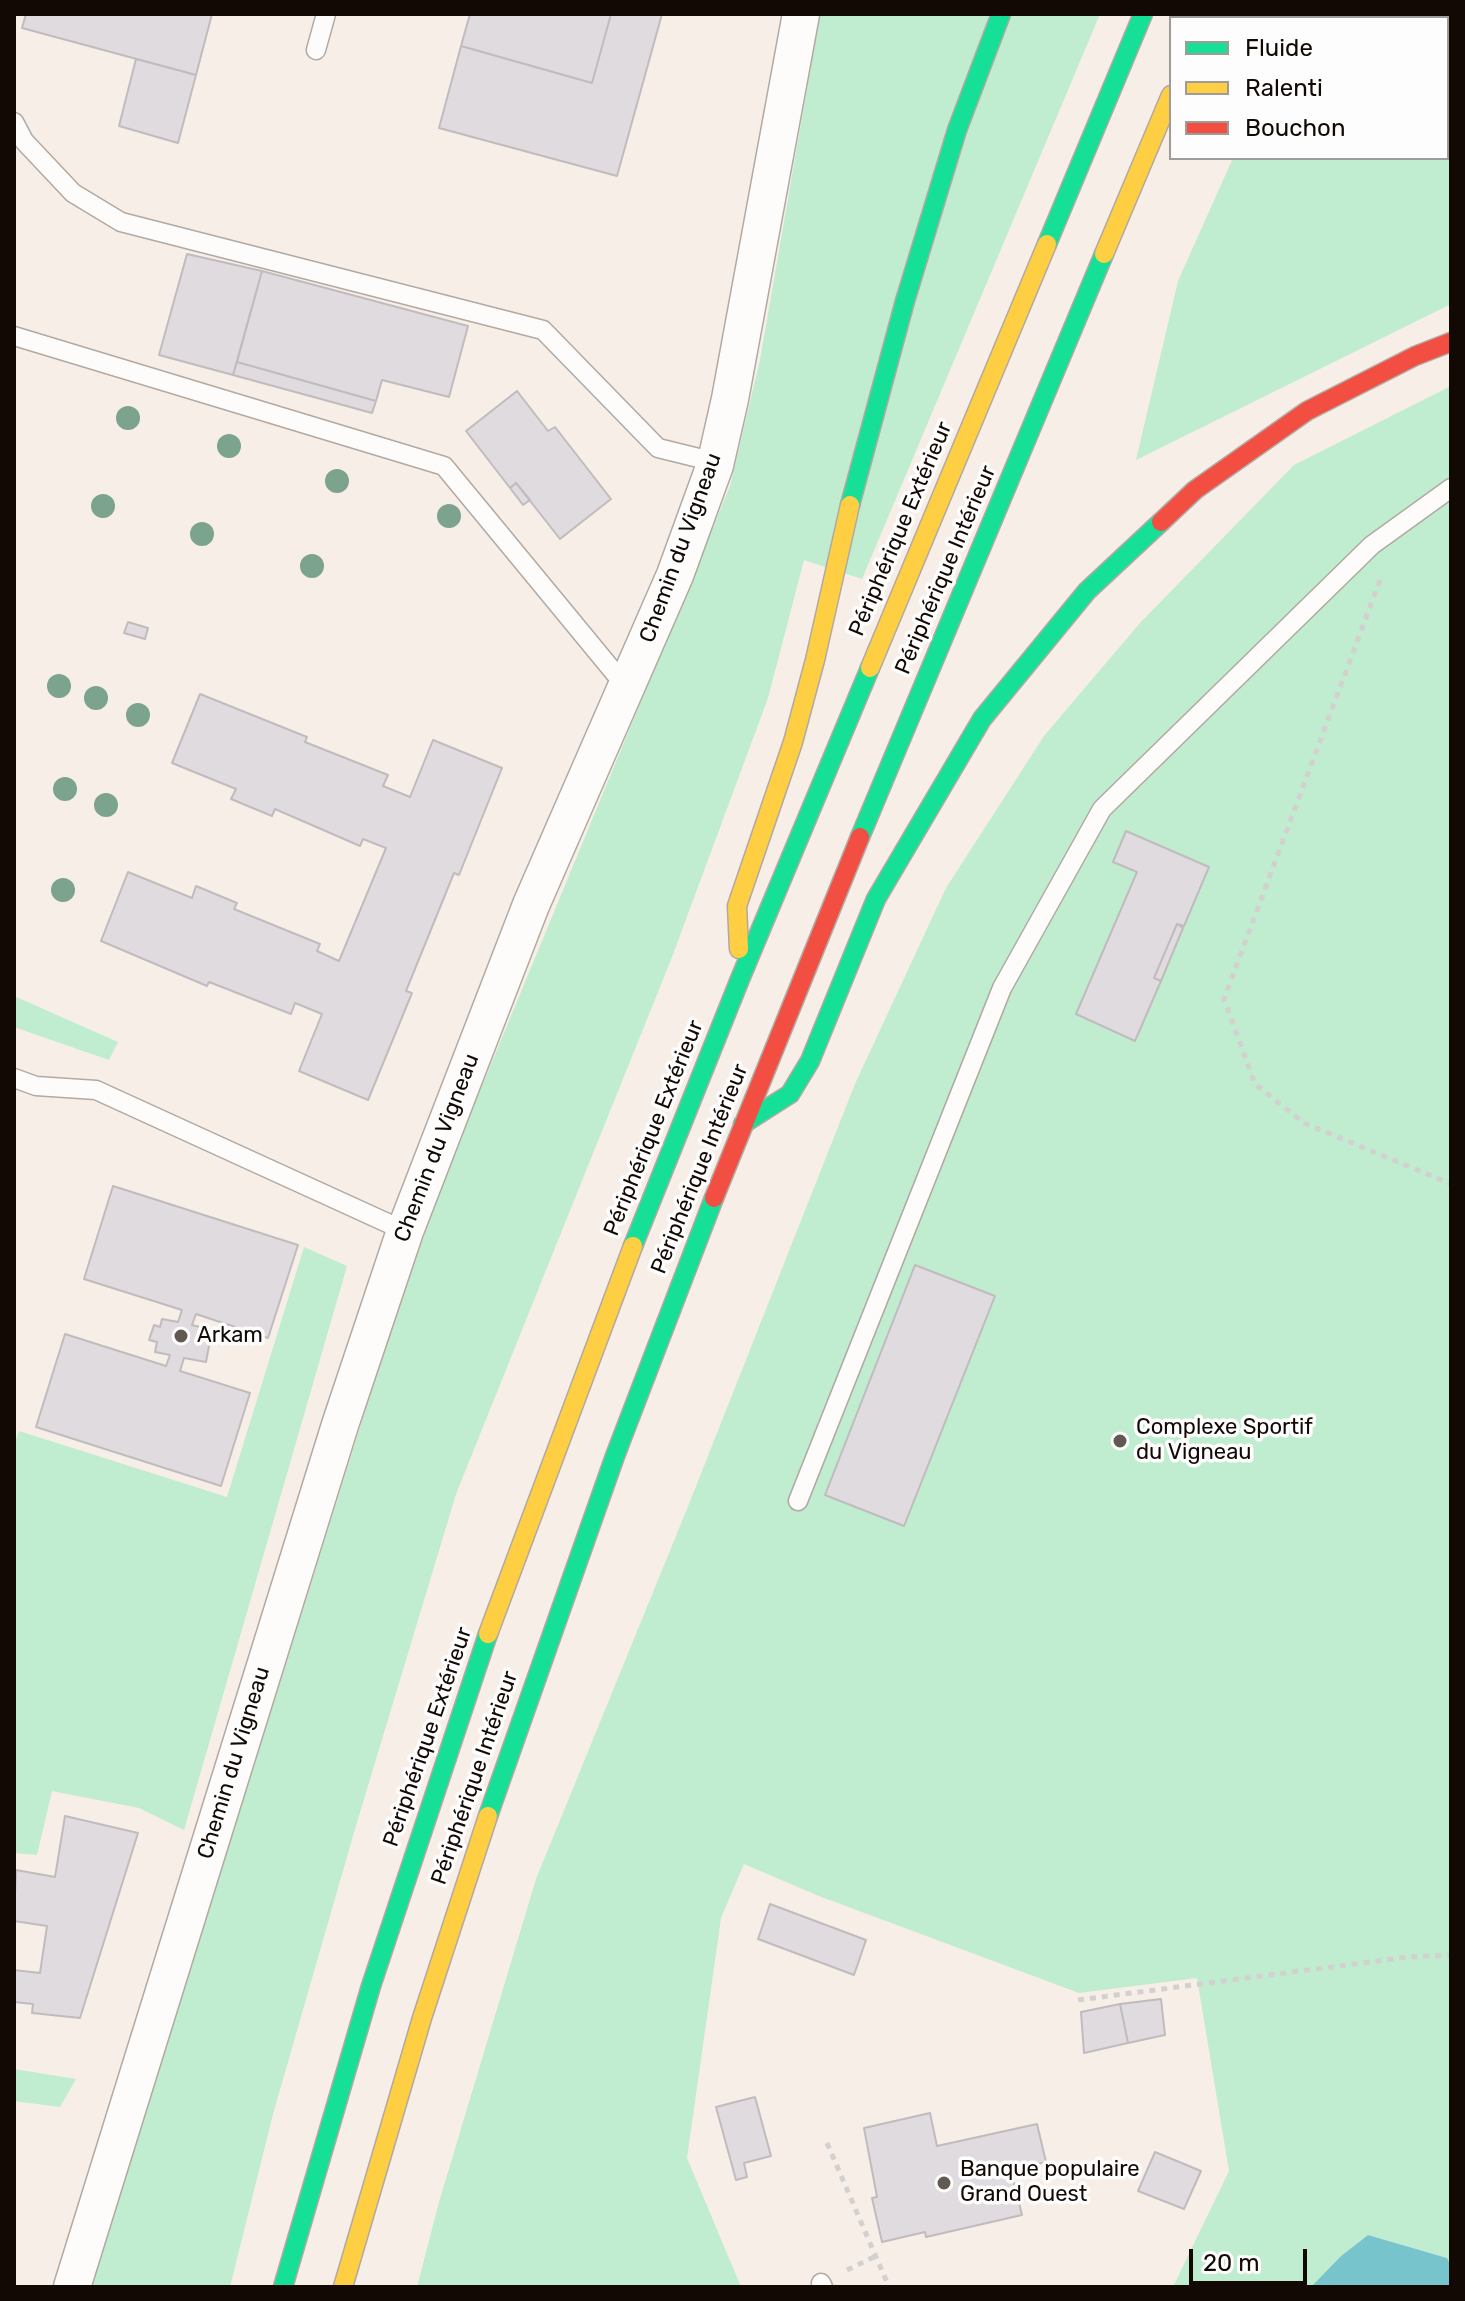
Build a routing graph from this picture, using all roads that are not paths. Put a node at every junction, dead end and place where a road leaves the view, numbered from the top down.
1 (326, 14) edge
2 (801, 14) edge
3 (1001, 14) edge
4 (1143, 14) edge
5 (316, 50) dead end
6 (1169, 100) edge
7 (14, 122) edge
8 (14, 336) edge
9 (1451, 342) edge
10 (715, 462) junction
11 (1451, 488) edge
12 (627, 688) junction
13 (740, 979) junction
14 (14, 1078) edge
15 (743, 1124) junction
16 (405, 1231) junction
17 (798, 1501) dead end
18 (72, 2287) edge
19 (283, 2287) edge
20 (343, 2287) edge

1 - 5 lane
2 - 10 street, Chemin du Vigneau
3 - 13 highway
4 - 13 highway, Périphérique Extérieur
6 - 15 highway, Périphérique Intérieur
7 - 10 lane
8 - 12 lane
9 - 15 highway
10 - 12 street, Chemin du Vigneau
11 - 17 lane
12 - 16 street, Chemin du Vigneau
13 - 19 highway, Périphérique Extérieur
14 - 16 lane
15 - 20 highway, Périphérique Intérieur
16 - 18 street, Chemin du Vigneau

